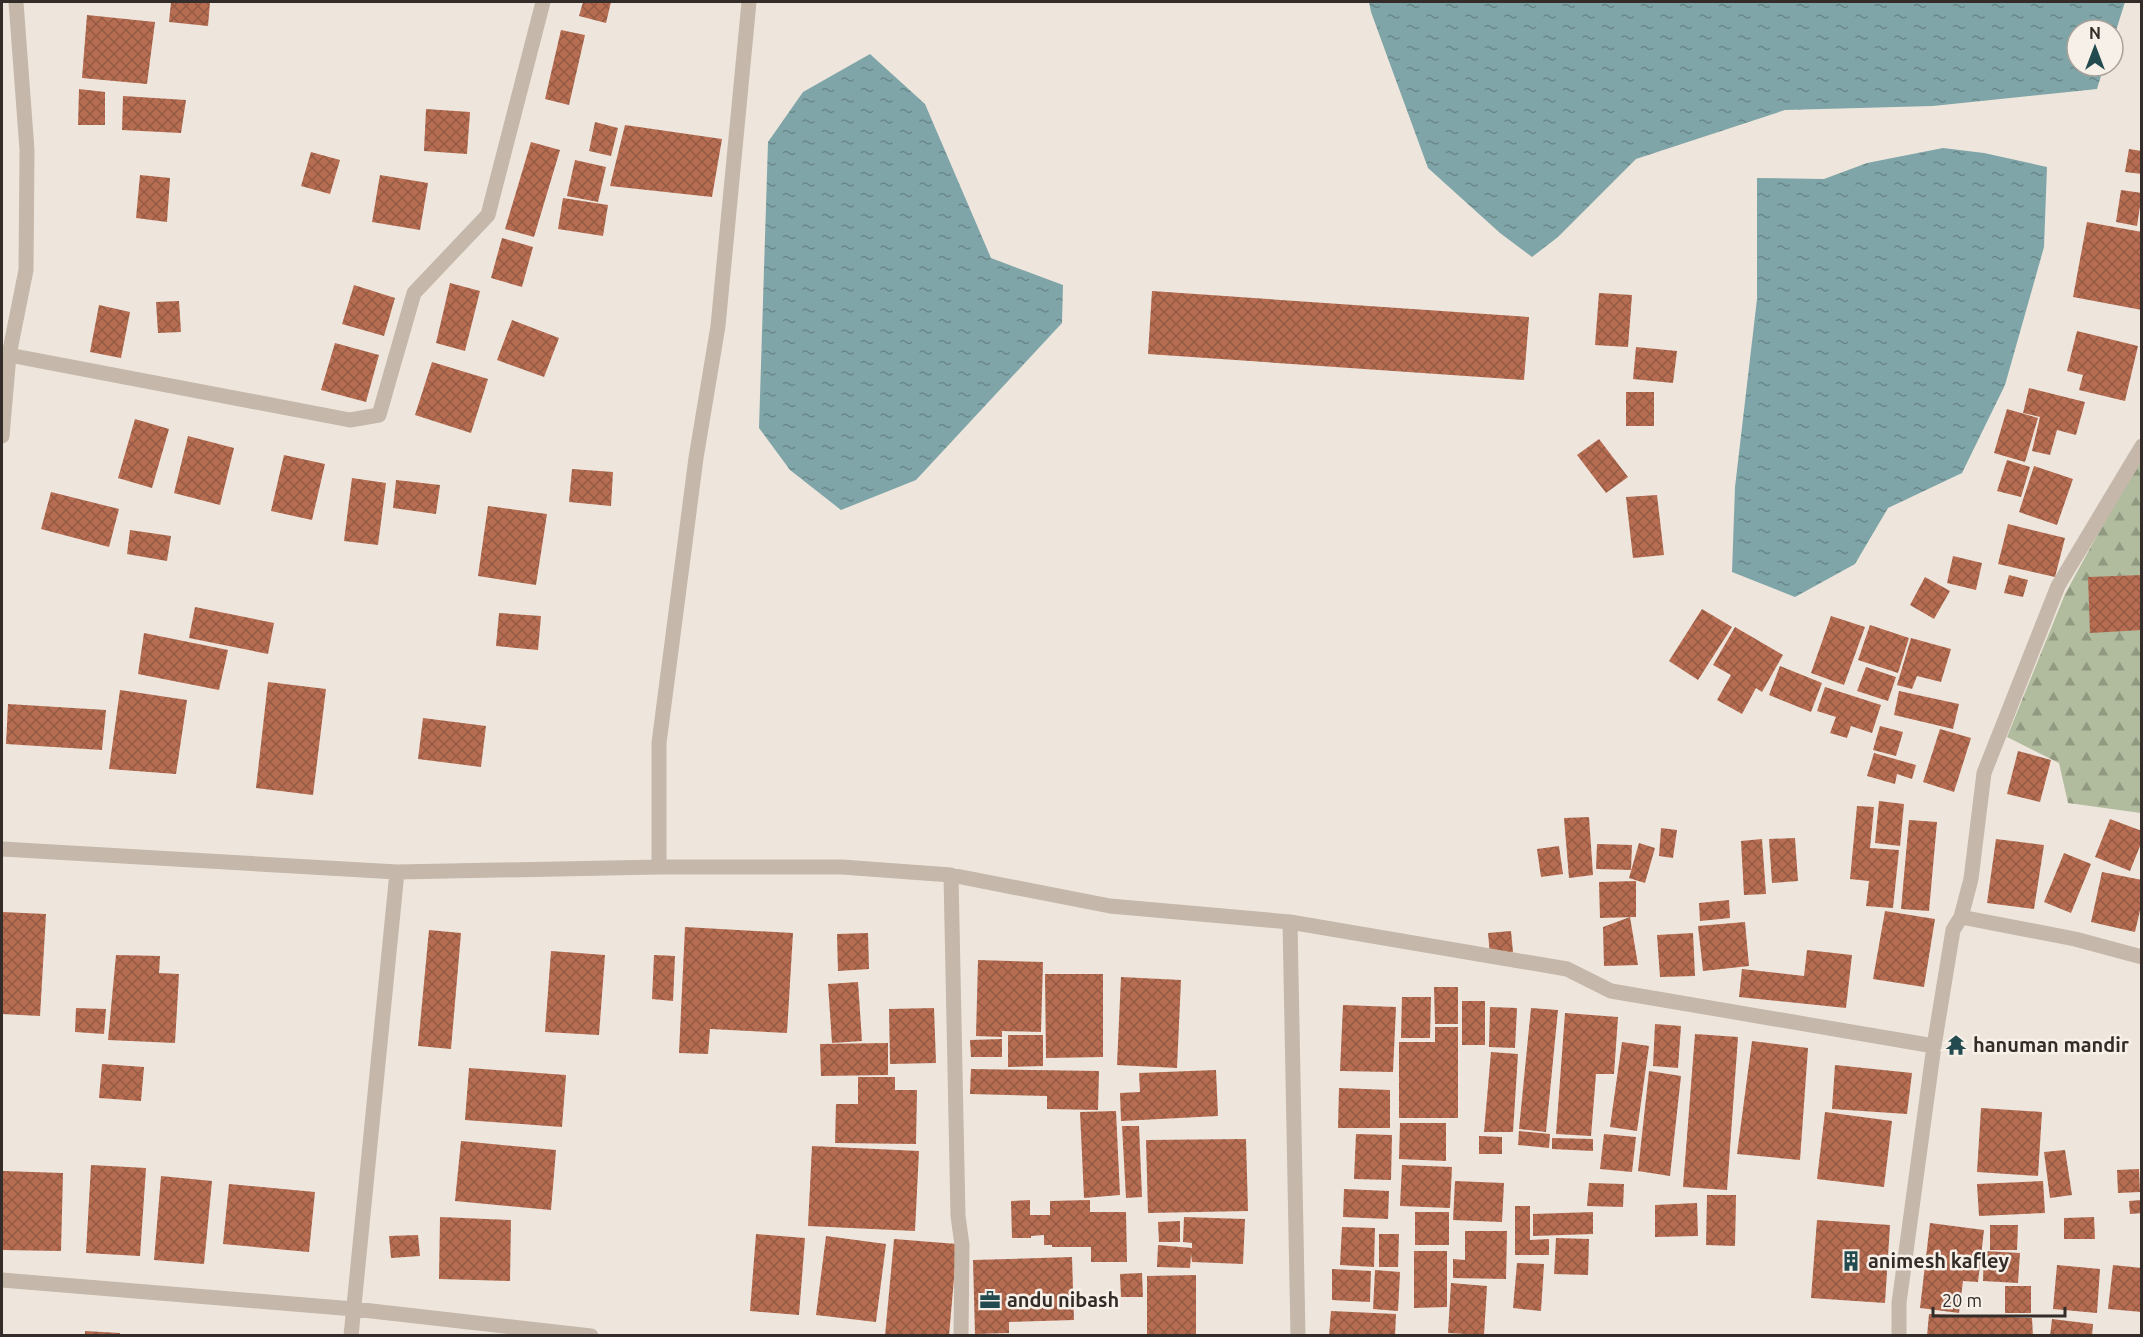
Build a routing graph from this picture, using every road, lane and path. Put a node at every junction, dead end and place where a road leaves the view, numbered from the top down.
1 (16, 2) edge
2 (543, 2) edge
3 (749, 2) edge
4 (9, 355) junction
5 (2, 435) edge
6 (2142, 446) edge
7 (2, 849) edge
8 (659, 867) junction
9 (397, 872) junction
10 (951, 875) junction
11 (1961, 917) junction
12 (1290, 922) junction
13 (2142, 957) edge
14 (1934, 1046) junction
15 (2, 1280) edge
16 (354, 1309) junction
17 (351, 1335) edge
18 (591, 1335) edge
19 (961, 1335) edge
20 (1298, 1335) edge
21 (1899, 1335) edge

1 - 4 street
2 - 4 street
3 - 8 street
4 - 5 street
6 - 11 street
7 - 9 street
8 - 9 street
8 - 10 street
9 - 16 street
10 - 12 street
10 - 19 street
11 - 13 street
11 - 14 street
12 - 14 street
12 - 20 street
14 - 21 street
15 - 16 street
16 - 17 street
16 - 18 street

